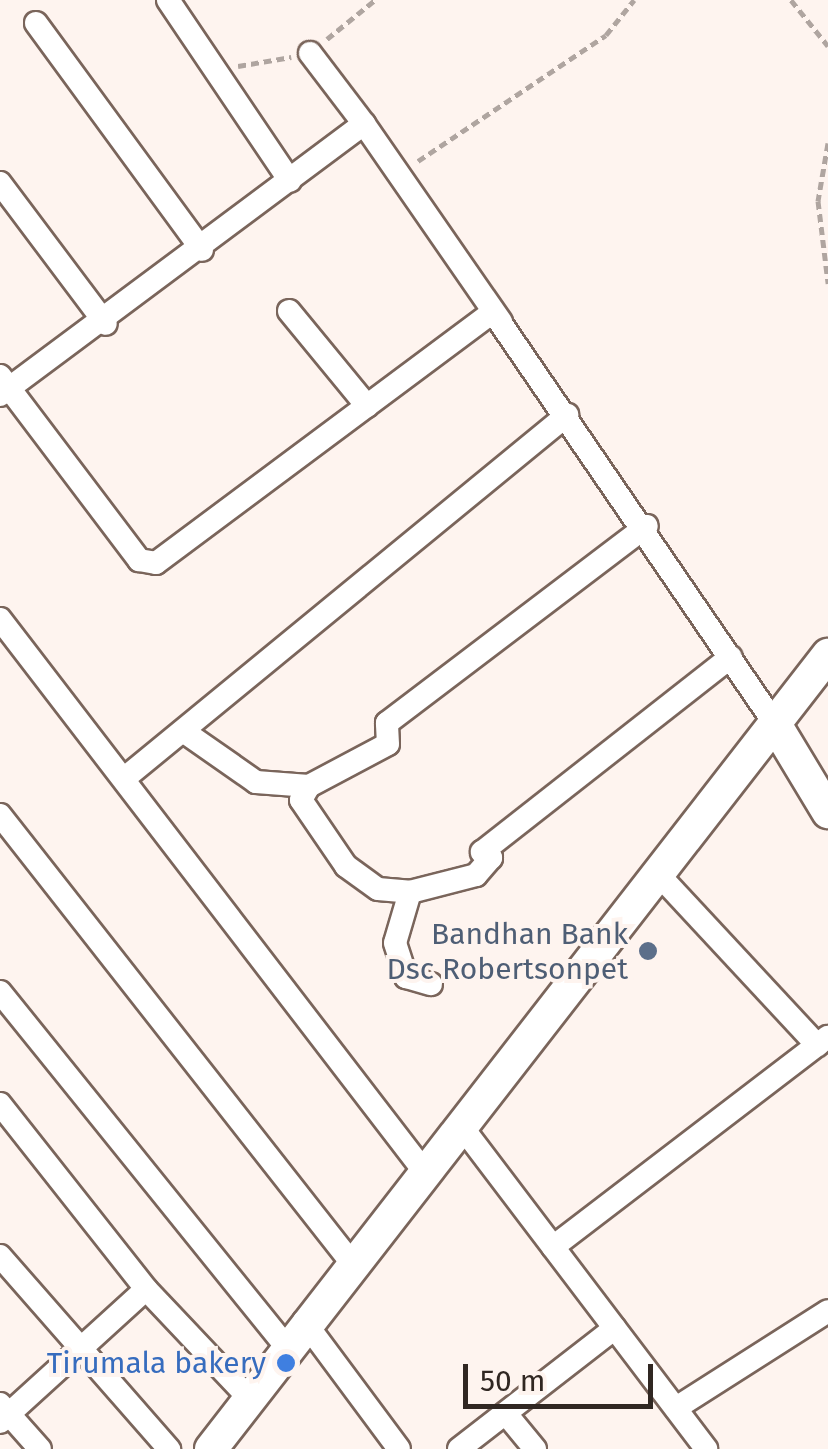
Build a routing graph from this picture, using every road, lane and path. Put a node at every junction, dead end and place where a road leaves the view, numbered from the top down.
1 (168, 0) edge
2 (634, 0) edge
3 (790, 0) edge
4 (36, 23) dead end
5 (828, 46) edge
6 (310, 53) dead end
7 (364, 124) junction
8 (828, 143) edge
9 (399, 175) junction
10 (0, 182) edge
11 (290, 182) junction
12 (202, 250) junction
13 (828, 283) edge
14 (290, 310) dead end
15 (501, 322) junction
16 (106, 324) junction
17 (3, 386) edge
18 (368, 406) junction
19 (568, 415) junction
20 (647, 526) junction
21 (0, 619) edge
22 (828, 656) edge
23 (732, 658) junction
24 (775, 724) junction
25 (183, 732) junction
26 (126, 777) junction
27 (310, 786) junction
28 (828, 812) edge
29 (0, 815) edge
30 (660, 876) junction
31 (410, 892) junction
32 (431, 984) dead end
33 (0, 992) edge
34 (822, 1041) edge
35 (0, 1104) edge
36 (462, 1127) junction
37 (427, 1175) junction
38 (553, 1247) junction
39 (0, 1256) edge
40 (351, 1262) junction
41 (146, 1289) junction
42 (828, 1311) edge
43 (615, 1328) junction
44 (295, 1334) junction
45 (76, 1352) junction
46 (250, 1399) junction
47 (676, 1408) junction
48 (3, 1414) edge
49 (508, 1415) junction
50 (40, 1449) edge
51 (169, 1449) edge
52 (210, 1449) edge
53 (400, 1449) edge
54 (458, 1449) edge
55 (534, 1449) edge
56 (706, 1449) edge

1 - 11 street
2 - 9 path
3 - 5 path
4 - 12 street
6 - 7 street
7 - 9 street
7 - 11 street
8 - 13 path
9 - 15 street
10 - 16 street
11 - 12 street
12 - 16 street
14 - 18 street
15 - 18 street
15 - 19 street
16 - 17 street
17 - 18 street
19 - 20 street
19 - 25 street
20 - 23 street
20 - 27 street
21 - 26 street
22 - 24 street
23 - 24 street
23 - 31 street
24 - 28 street
24 - 30 street
25 - 26 street
25 - 27 street
26 - 37 street
27 - 31 street
29 - 40 street
30 - 34 street
30 - 36 street
31 - 32 street
33 - 44 street
34 - 38 street
35 - 41 street
36 - 37 street
36 - 38 street
37 - 40 street
38 - 43 street
39 - 45 street
40 - 44 street
41 - 45 street
41 - 46 street
42 - 47 street
43 - 47 street
43 - 49 street
44 - 46 street
44 - 53 street
45 - 48 street
45 - 51 street
46 - 52 street
47 - 56 street
48 - 50 street
49 - 54 street
49 - 55 street

